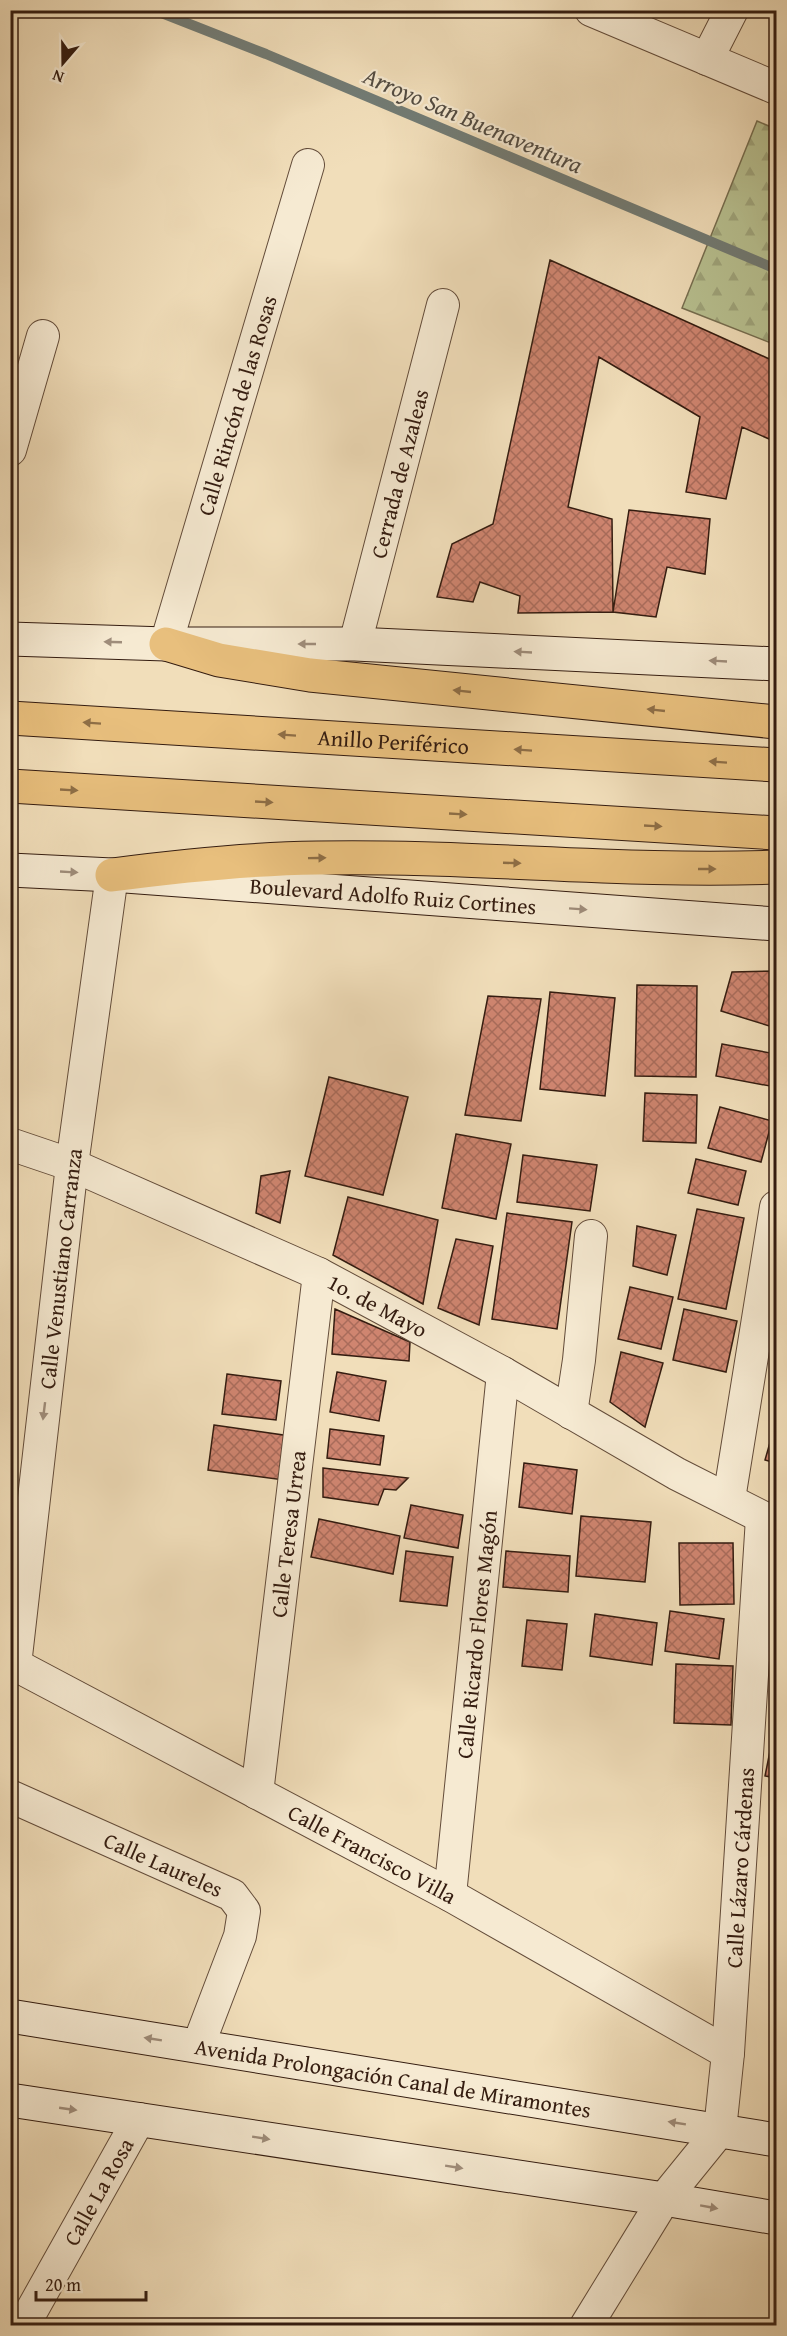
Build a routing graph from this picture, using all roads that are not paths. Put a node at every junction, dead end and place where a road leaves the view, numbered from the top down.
1 (591, 10) edge
2 (732, 10) edge
3 (707, 59) junction
4 (777, 88) edge
5 (308, 165) dead end
6 (443, 305) dead end
7 (43, 336) dead end
8 (10, 450) edge
9 (10, 639) edge
10 (166, 644) junction
11 (355, 644) junction
12 (777, 664) edge
13 (10, 718) edge
14 (777, 723) edge
15 (777, 765) edge
16 (10, 786) edge
17 (777, 833) edge
18 (777, 867) edge
19 (10, 870) edge
20 (112, 874) junction
21 (777, 924) edge
22 (10, 1144) edge
23 (72, 1165) junction
24 (777, 1207) edge
25 (591, 1236) dead end
26 (319, 1274) junction
27 (503, 1373) junction
28 (571, 1413) junction
29 (729, 1500) junction
30 (769, 1521) edge
31 (13, 1663) edge
32 (257, 1793) junction
33 (10, 1796) edge
34 (450, 1895) junction
35 (10, 2016) edge
36 (198, 2046) junction
37 (728, 2053) junction
38 (10, 2100) edge
39 (139, 2119) junction
40 (720, 2130) junction
41 (777, 2140) edge
42 (664, 2199) junction
43 (777, 2218) edge
44 (23, 2325) edge
45 (586, 2325) edge

1 - 3 street
2 - 3 street
3 - 4 street
5 - 10 street, Calle Rincón de las Rosas
6 - 11 street, Cerrada de Azaleas
7 - 8 street
10 -> 9 street
11 -> 10 street
14 -> 10 highway
12 -> 11 street
15 -> 13 highway, Anillo Periférico
16 -> 17 highway
20 -> 18 highway
19 -> 20 street, Boulevard Adolfo Ruiz Cortines
20 -> 21 street, Boulevard Adolfo Ruiz Cortines
20 - 23 street, Calle Venustiano Carranza
22 - 23 street, 1o. de Mayo
23 - 26 street, 1o. de Mayo
23 -> 31 street, Calle Venustiano Carranza
24 - 29 street
25 - 28 street
26 - 27 street, 1o. de Mayo
26 - 32 street, Calle Teresa Urrea
27 - 28 street, 1o. de Mayo
27 - 34 street, Calle Ricardo Flores Magón
28 - 29 street, 1o. de Mayo
29 - 30 street, 1o. de Mayo
30 - 37 street, Calle Lázaro Cárdenas
31 - 32 street, Calle Francisco Villa
32 - 34 street, Calle Francisco Villa
33 - 36 street, Calle Laureles
34 - 37 street, Calle Francisco Villa
36 -> 35 street, Avenida Prolongación Canal de Miramontes
40 -> 36 street, Avenida Prolongación Canal de Miramontes
37 - 40 street, Calle Lázaro Cárdenas
38 -> 39 street
39 -> 42 street
39 - 44 street, Calle La Rosa
40 - 41 street, Avenida Prolongación Canal de Miramontes
40 - 42 street
42 -> 43 street
42 - 45 street

